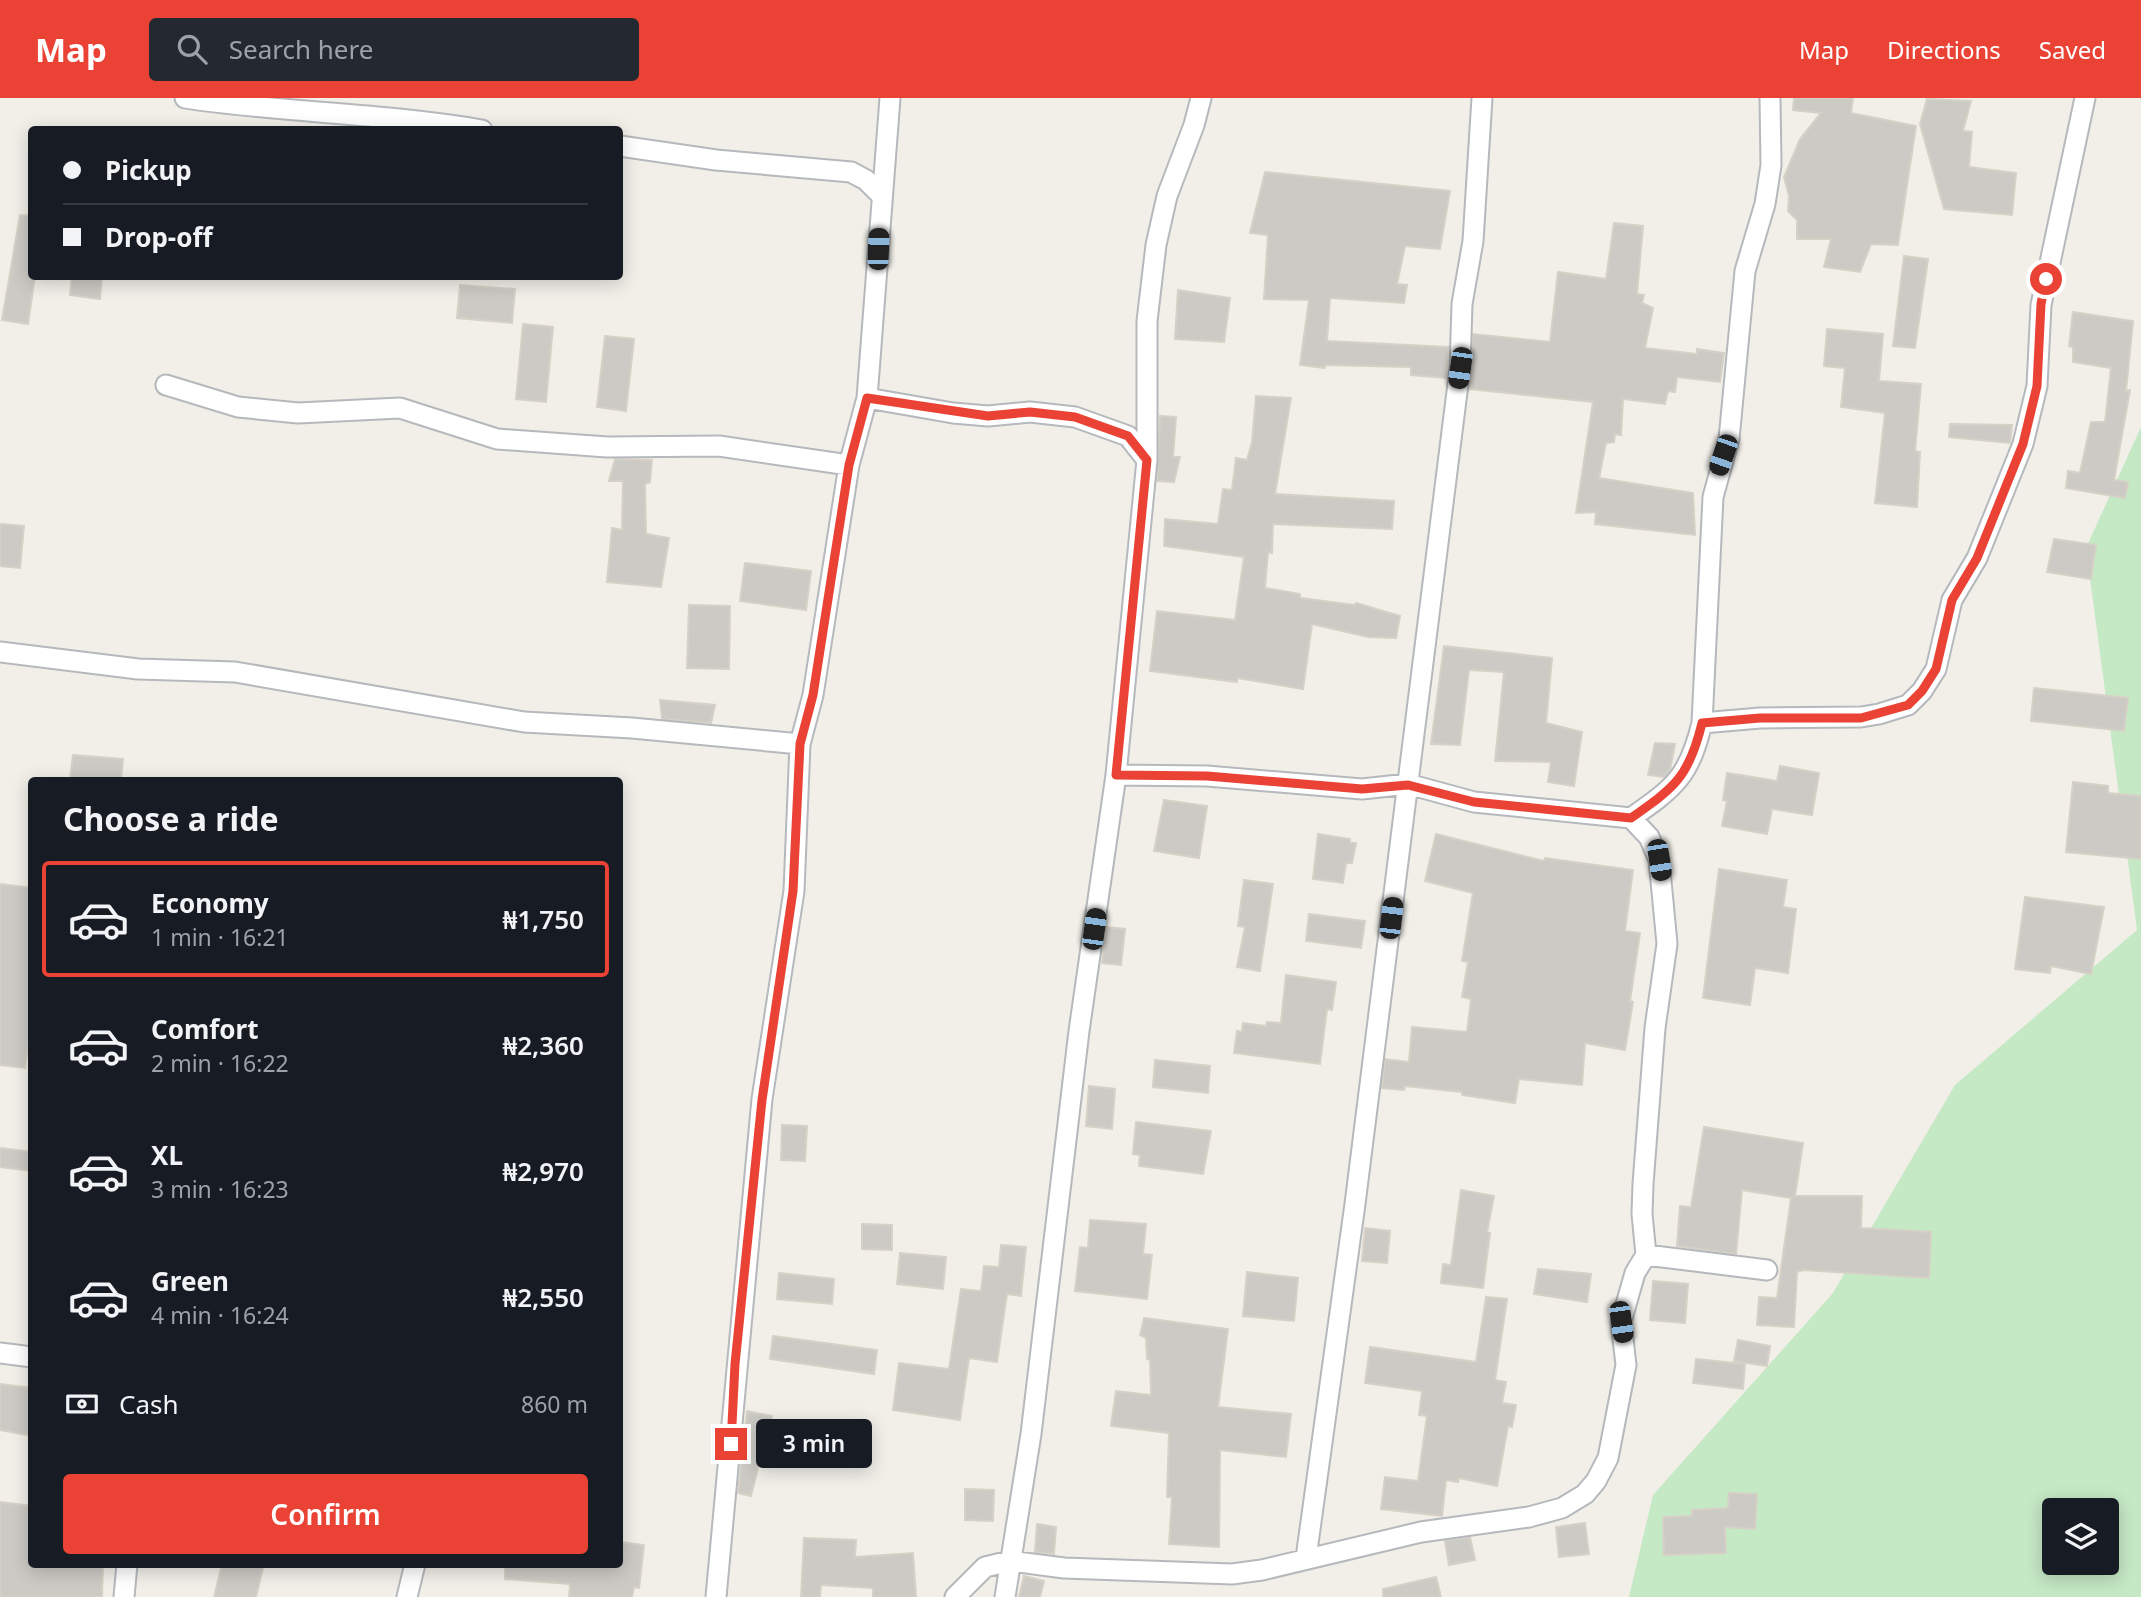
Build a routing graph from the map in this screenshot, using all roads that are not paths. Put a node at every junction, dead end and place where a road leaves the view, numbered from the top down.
1 (185, 98) edge
2 (890, 98) edge
3 (1201, 98) edge
4 (1482, 98) edge
5 (1770, 98) edge
6 (2085, 98) edge
7 (455, 126) edge
8 (623, 146) edge
9 (880, 194) junction
10 (166, 385) dead end
11 (867, 398) junction
12 (1147, 460) junction
13 (849, 465) junction
14 (0, 652) edge
15 (1702, 723) junction
16 (800, 744) junction
17 (1116, 775) junction
18 (1408, 785) junction
19 (1631, 818) junction
20 (1646, 1255) junction
21 (1767, 1269) dead end
22 (0, 1353) edge
23 (28, 1356) edge
24 (1306, 1558) junction
25 (1010, 1561) junction
26 (127, 1568) edge
27 (414, 1568) edge
28 (124, 1597) edge
29 (407, 1597) edge
30 (716, 1597) edge
31 (955, 1597) edge
32 (1005, 1597) edge

1 - 7 street
2 - 9 street
3 - 12 street
4 - 18 street
5 - 15 street
6 - 15 street
8 - 9 street
9 - 11 street
10 - 13 street
11 - 12 street
11 - 13 street
12 - 17 street
13 - 16 street
14 - 16 street
15 - 19 street
16 - 30 street
17 - 18 street
17 - 25 street
18 - 19 street
18 - 24 street
19 - 20 street
20 - 21 street
20 - 24 street
22 - 23 street
24 - 25 street
25 - 31 street
25 - 32 street
26 - 28 street
27 - 29 street

